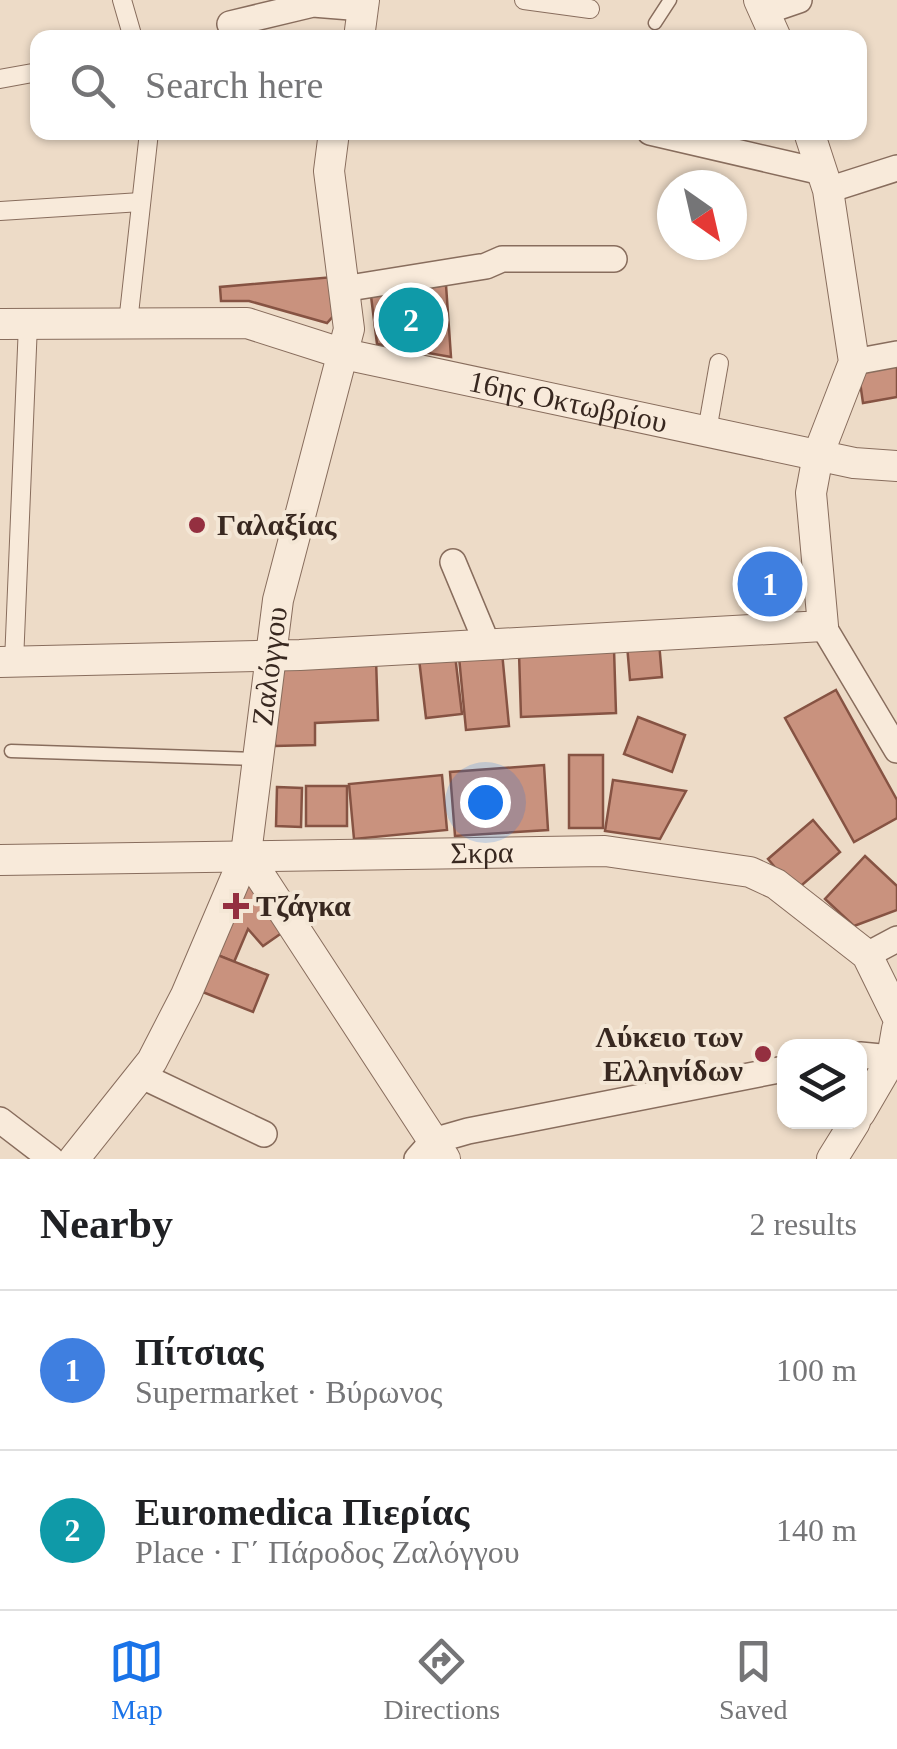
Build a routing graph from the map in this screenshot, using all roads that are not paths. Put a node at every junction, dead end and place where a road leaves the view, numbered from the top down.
1 (122, 0) edge
2 (524, 0) edge
3 (670, 0) edge
4 (798, 0) edge
5 (590, 9) dead end
6 (362, 15) edge
7 (767, 16) edge
8 (655, 23) dead end
9 (230, 24) dead end
10 (131, 30) edge
11 (30, 73) edge
12 (0, 79) edge
13 (148, 140) edge
14 (333, 140) edge
15 (679, 140) edge
16 (812, 140) edge
17 (897, 168) edge
18 (825, 181) junction
19 (141, 202) junction
20 (0, 211) edge
21 (614, 259) dead end
22 (343, 289) junction
23 (128, 323) junction
24 (14, 324) edge
25 (344, 354) junction
26 (897, 354) edge
27 (854, 362) junction
28 (718, 363) dead end
29 (707, 431) junction
30 (818, 454) junction
31 (897, 466) edge
32 (453, 562) dead end
33 (822, 626) junction
34 (488, 646) junction
35 (270, 657) junction
36 (7, 662) edge
37 (897, 750) edge
38 (11, 751) dead end
39 (261, 759) junction
40 (0, 860) edge
41 (242, 866) junction
42 (897, 940) edge
43 (867, 954) junction
44 (897, 1016) edge
45 (896, 1048) edge
46 (867, 1054) edge
47 (777, 1071) edge
48 (140, 1075) junction
49 (867, 1100) edge
50 (0, 1120) edge
51 (850, 1129) edge
52 (264, 1134) dead end
53 (432, 1153) edge
54 (50, 1159) edge
55 (74, 1159) edge
56 (832, 1159) edge

1 - 10 street
2 - 5 street
3 - 8 lane
4 - 7 street
6 - 9 street
11 - 12 street
13 - 19 street
14 - 22 street, Ζαλόγγου
15 - 18 street
16 - 18 street
17 - 18 street
18 - 27 street
19 - 20 street
19 - 23 street
21 - 22 street
22 - 25 street, Ζαλόγγου
23 - 24 street, 16ης Οκτωβρίου
23 - 25 street, 16ης Οκτωβρίου
24 - 36 street
25 - 29 street, 16ης Οκτωβρίου
25 - 35 street, Ζαλόγγου
26 - 27 street
27 - 30 street
28 - 29 street
29 - 30 street, 16ης Οκτωβρίου
30 - 31 street, 16ης Οκτωβρίου
30 - 33 street
32 - 34 street
33 - 34 street
33 - 37 street
34 - 35 street
35 - 36 street
35 - 39 street, Ζαλόγγου
38 - 39 lane
39 - 41 street, Ζαλόγγου
40 - 41 street, Σκρα
41 - 43 street, Σκρα
41 - 48 street, Ζαλόγγου
41 - 53 street
42 - 43 street
43 - 44 street, Σκρα
45 - 46 street
45 - 49 street
47 - 53 street
48 - 52 street
48 - 55 street, Ζαλόγγου
50 - 54 street
51 - 56 street

